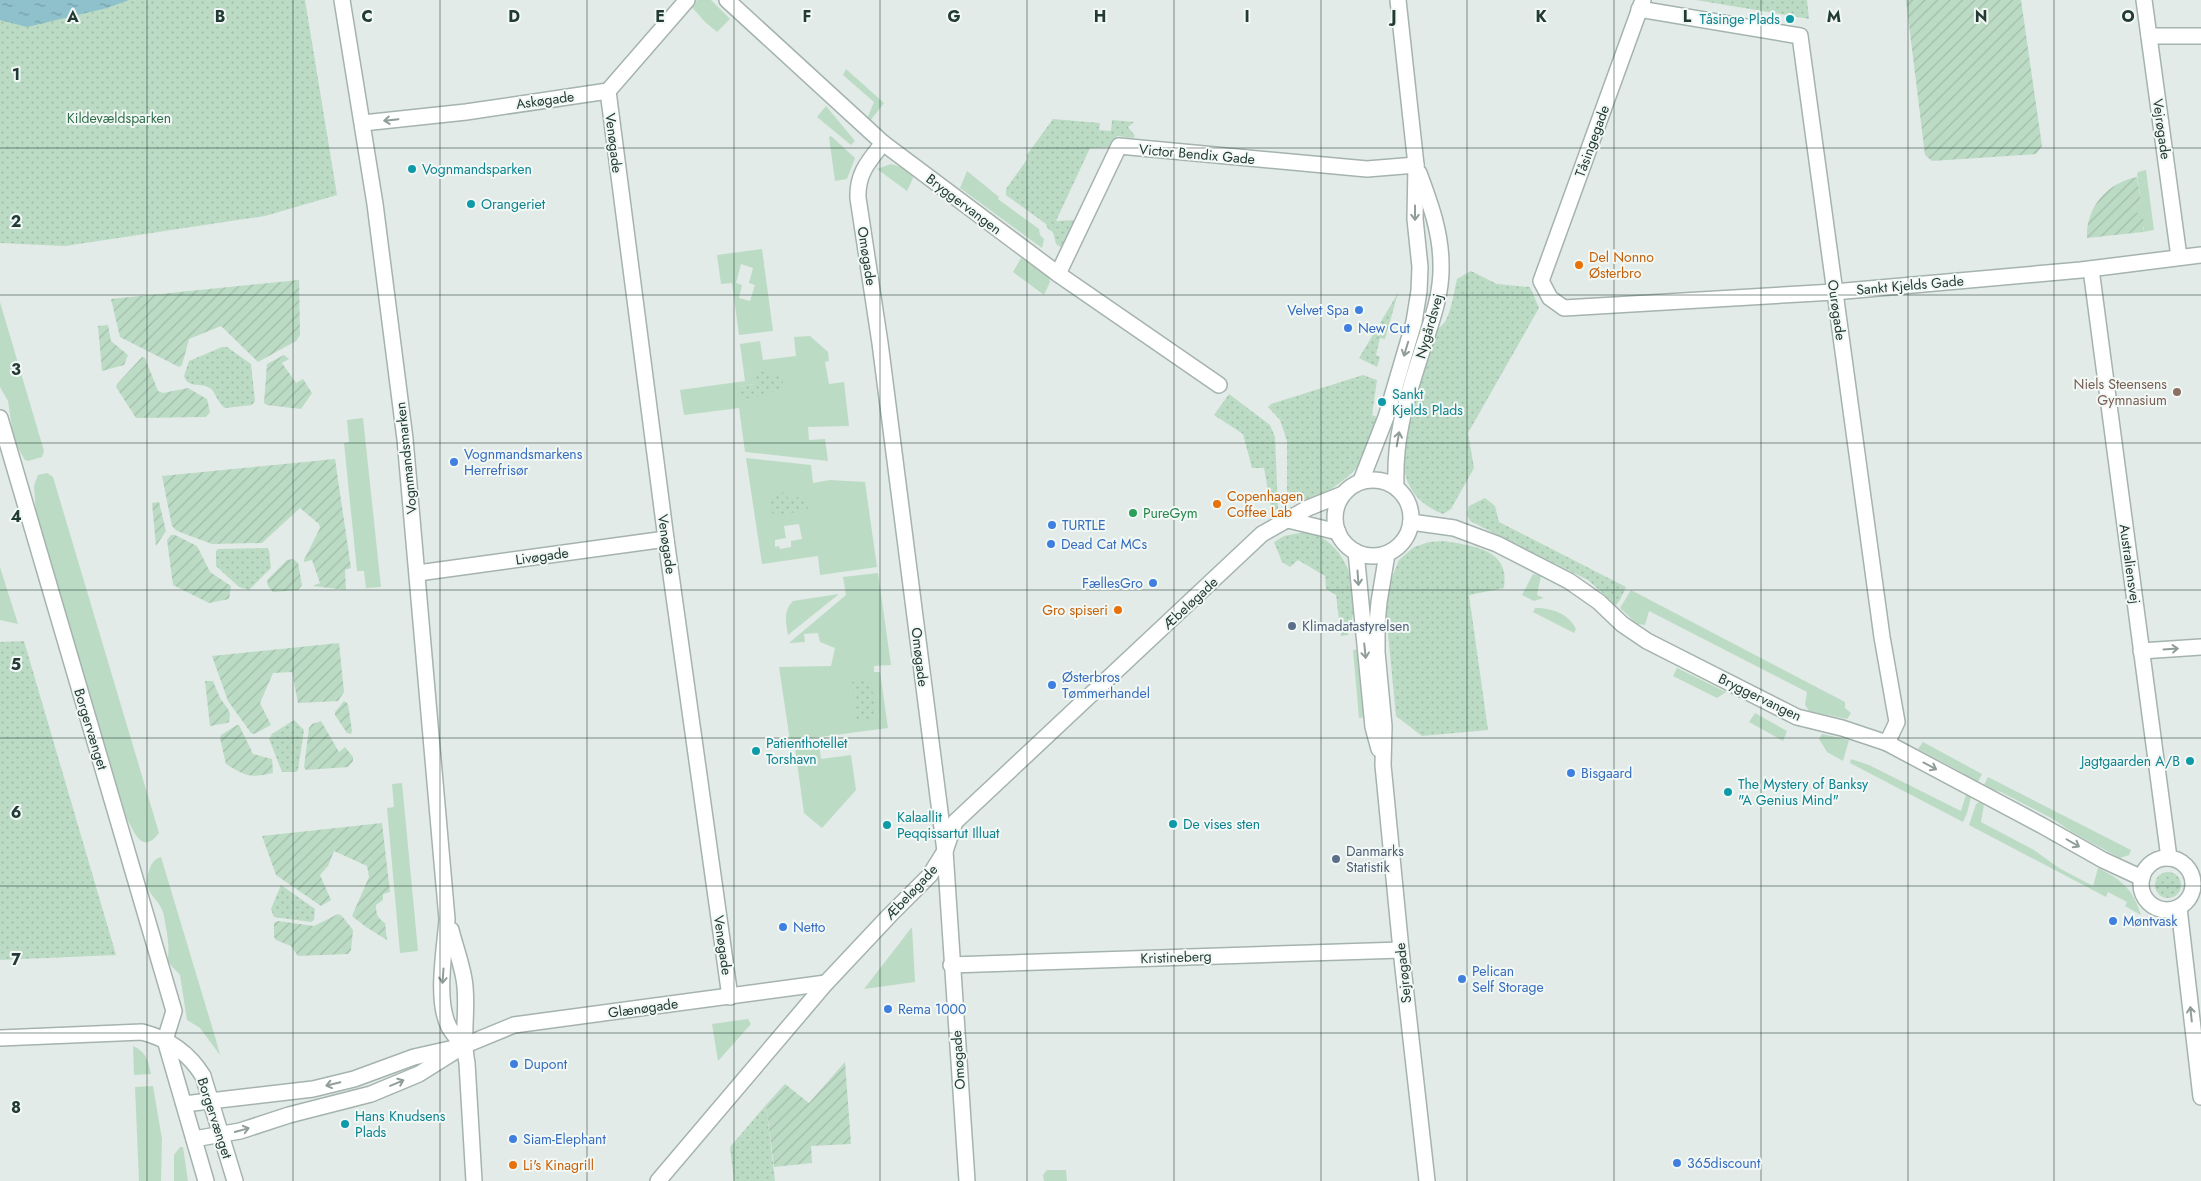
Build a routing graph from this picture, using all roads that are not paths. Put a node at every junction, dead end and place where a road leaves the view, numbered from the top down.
1 (342, 0) edge
2 (687, 0) edge
3 (727, 0) edge
4 (1398, 0) edge
5 (2144, 0) edge
6 (1641, 5) edge
7 (2149, 36) junction
8 (2201, 36) edge
9 (608, 91) junction
10 (363, 123) junction
11 (883, 143) junction
12 (1416, 165) junction
13 (2201, 255) edge
14 (2179, 257) junction
15 (2090, 269) junction
16 (1058, 274) junction
17 (1541, 281) joint
18 (1834, 292) junction
19 (1219, 385) dead end
20 (0, 418) edge
21 (1361, 481) junction
22 (1396, 487) junction
23 (1343, 494) junction
24 (1288, 520) junction
25 (1411, 522) junction
26 (1338, 532) junction
27 (666, 539) junction
28 (1356, 552) junction
29 (1388, 554) junction
30 (418, 573) junction
31 (2201, 647) edge
32 (2141, 651) junction
33 (1887, 744) junction
34 (1383, 765) junction
35 (945, 851) junction
36 (2169, 858) junction
37 (2197, 875) edge
38 (2142, 878) junction
39 (2179, 908) junction
40 (448, 919) junction
41 (1401, 950) junction
42 (952, 965) junction
43 (826, 983) junction
44 (730, 997) junction
45 (0, 1038) edge
46 (165, 1040) junction
47 (463, 1046) junction
48 (2201, 1097) edge
49 (210, 1099) junction
50 (184, 1104) junction
51 (220, 1134) junction
52 (194, 1139) junction
53 (195, 1181) edge
54 (206, 1181) edge
55 (235, 1181) edge
56 (474, 1181) edge
57 (658, 1181) edge
58 (967, 1181) edge
59 (1427, 1181) edge

1 - 10 street, Vognmandsmarken
2 - 9 street
3 - 11 street, Bryggervangen
4 - 12 street, Nygårdsvej
5 - 7 street, Vejrøgade
6 - 17 street, Tåsingegade
6 - 18 street, Ourøgade
7 - 8 street
7 - 14 street, Vejrøgade
9 -> 10 street, Askøgade
9 - 27 street, Venøgade
10 - 30 street, Vognmandsmarken
11 - 16 street, Bryggervangen
11 - 35 street, Omøgade
12 - 16 street, Victor Bendix Gade
12 -> 21 street, Nygårdsvej
22 -> 12 street, Nygårdsvej
13 - 14 street, Sankt Kjelds Gade
14 - 15 street, Sankt Kjelds Gade
15 - 18 street, Sankt Kjelds Gade
15 - 32 street, Australiensvej
16 - 19 street, Bryggervangen
17 - 18 street, Sankt Kjelds Gade
18 - 33 street, Ourøgade
20 - 46 street, Borgervænget
21 - 22 street
21 - 23 street
22 - 25 street
23 - 24 street, Æbeløgade
23 - 26 street
24 - 26 street
24 - 35 street, Æbeløgade
25 - 29 street
25 - 33 street, Bryggervangen
26 - 28 street
27 - 30 street, Livøgade
27 - 44 street, Venøgade
28 - 29 street
28 -> 34 street, Sejrøgade
29 - 34 street, Sejrøgade
30 - 40 street, Vognmandsmarken
32 -> 31 street
32 - 36 street, Australiensvej
33 -> 38 street, Bryggervangen
34 - 41 street, Sejrøgade
35 - 42 street, Omøgade
35 - 43 street, Æbeløgade
36 - 37 street
36 - 38 street
37 - 39 street
38 - 39 street
48 -> 39 street
40 - 47 street, Vognmandsmarken
40 -> 47 street, Vognmandsmarken
41 - 42 street, Kristineberg
41 - 59 street, Sejrøgade
42 - 58 street, Omøgade
43 - 44 street, Glænøgade
43 - 57 street, Æbeløgade
44 - 47 street, Glænøgade
45 - 46 street, Borgervænget
46 - 49 street, Borgervænget
46 - 50 street, Borgervænget
47 -> 49 street
51 -> 47 street
47 - 56 street
49 - 50 street
49 - 51 street, Borgervænget
50 - 52 street, Borgervænget
51 - 52 street
51 - 55 street, Borgervænget
52 - 53 street
52 - 54 street, Borgervænget

